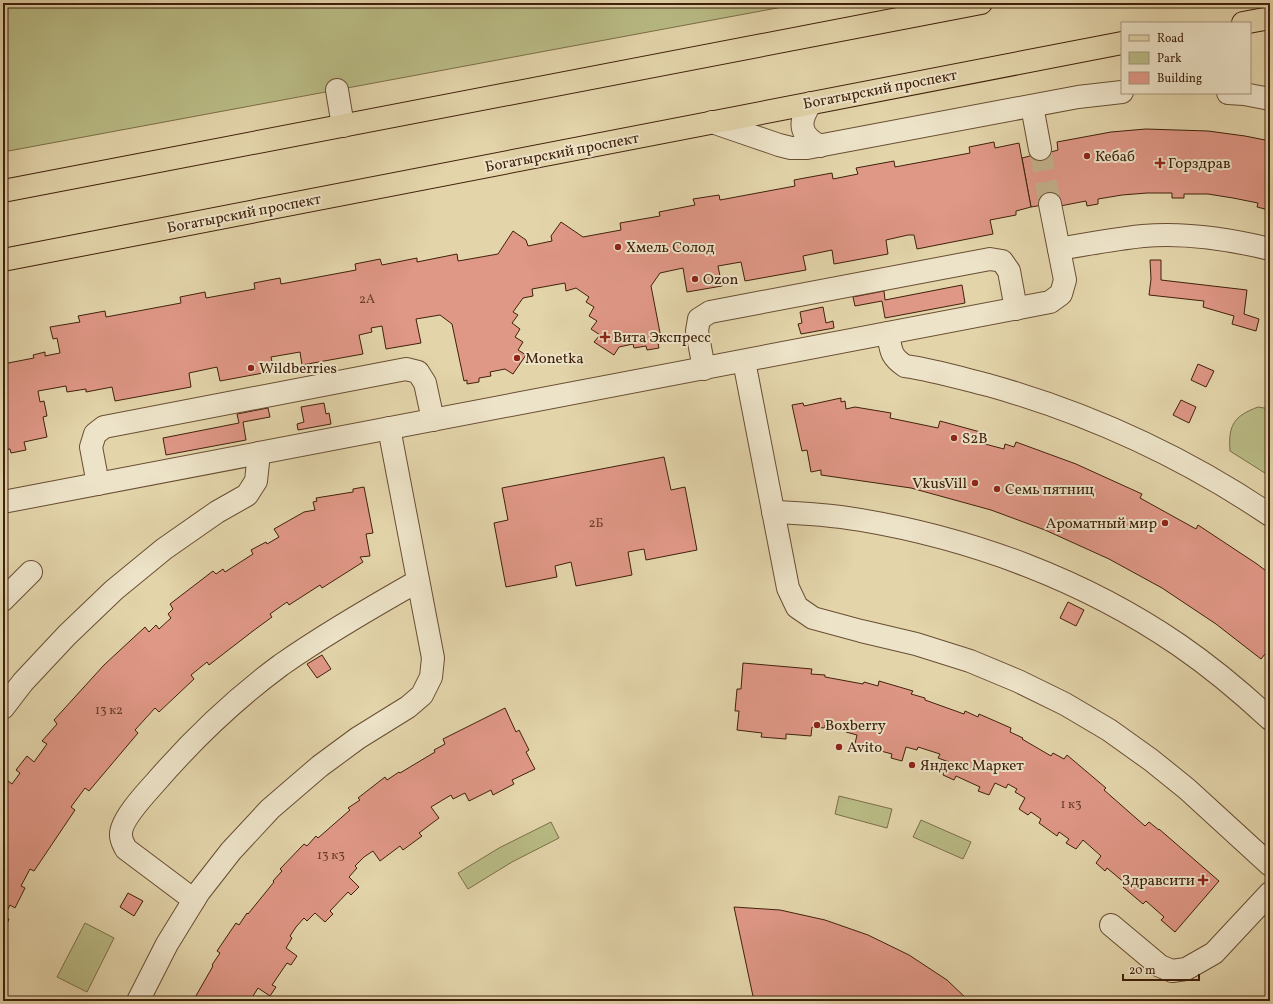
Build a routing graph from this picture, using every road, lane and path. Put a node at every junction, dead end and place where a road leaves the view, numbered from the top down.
1 (981, 3) edge
2 (1270, 18) edge
3 (1248, 22) edge
4 (1121, 43) edge
5 (337, 90) dead end
6 (1121, 92) edge
7 (1244, 94) edge
8 (1270, 99) edge
9 (811, 103) junction
10 (1032, 106) junction
11 (712, 122) junction
12 (343, 126) junction
13 (820, 146) junction
14 (1040, 149) tunnel mouth
15 (3, 191) edge
16 (1050, 204) tunnel mouth
17 (1059, 249) junction
18 (1270, 249) edge
19 (3, 260) edge
20 (1016, 309) junction
21 (888, 333) junction
22 (744, 360) junction
23 (704, 369) junction
24 (432, 420) junction
25 (389, 428) junction
26 (259, 453) junction
27 (98, 484) junction
28 (3, 502) edge
29 (773, 512) junction
30 (1270, 515) edge
31 (31, 572) dead end
32 (418, 581) junction
33 (3, 600) edge
34 (3, 708) edge
35 (1270, 719) edge
36 (1270, 865) edge
37 (1270, 894) edge
38 (194, 900) junction
39 (1112, 925) dead end
40 (138, 1001) edge

1 - 12 main road
2 - 3 main road
4 - 9 main road, Богатырский проспект
5 - 12 lane
6 - 10 lane
7 - 8 lane
9 - 11 main road, Богатырский проспект
9 - 13 lane
10 - 13 lane
10 - 14 lane
11 - 13 lane
11 - 19 main road, Богатырский проспект
12 - 15 main road
16 - 17 lane
17 - 18 lane
17 - 20 lane
20 - 21 lane
20 - 23 lane
21 - 22 lane
21 - 30 lane
22 - 23 lane
22 - 29 lane
23 - 24 lane
24 - 25 lane
24 - 27 lane
25 - 26 lane
25 - 32 lane
26 - 27 lane
26 - 34 lane
27 - 28 lane
29 - 35 lane
29 - 36 lane
31 - 33 lane
32 - 38 lane
32 - 38 lane
37 - 39 lane
38 - 40 lane

